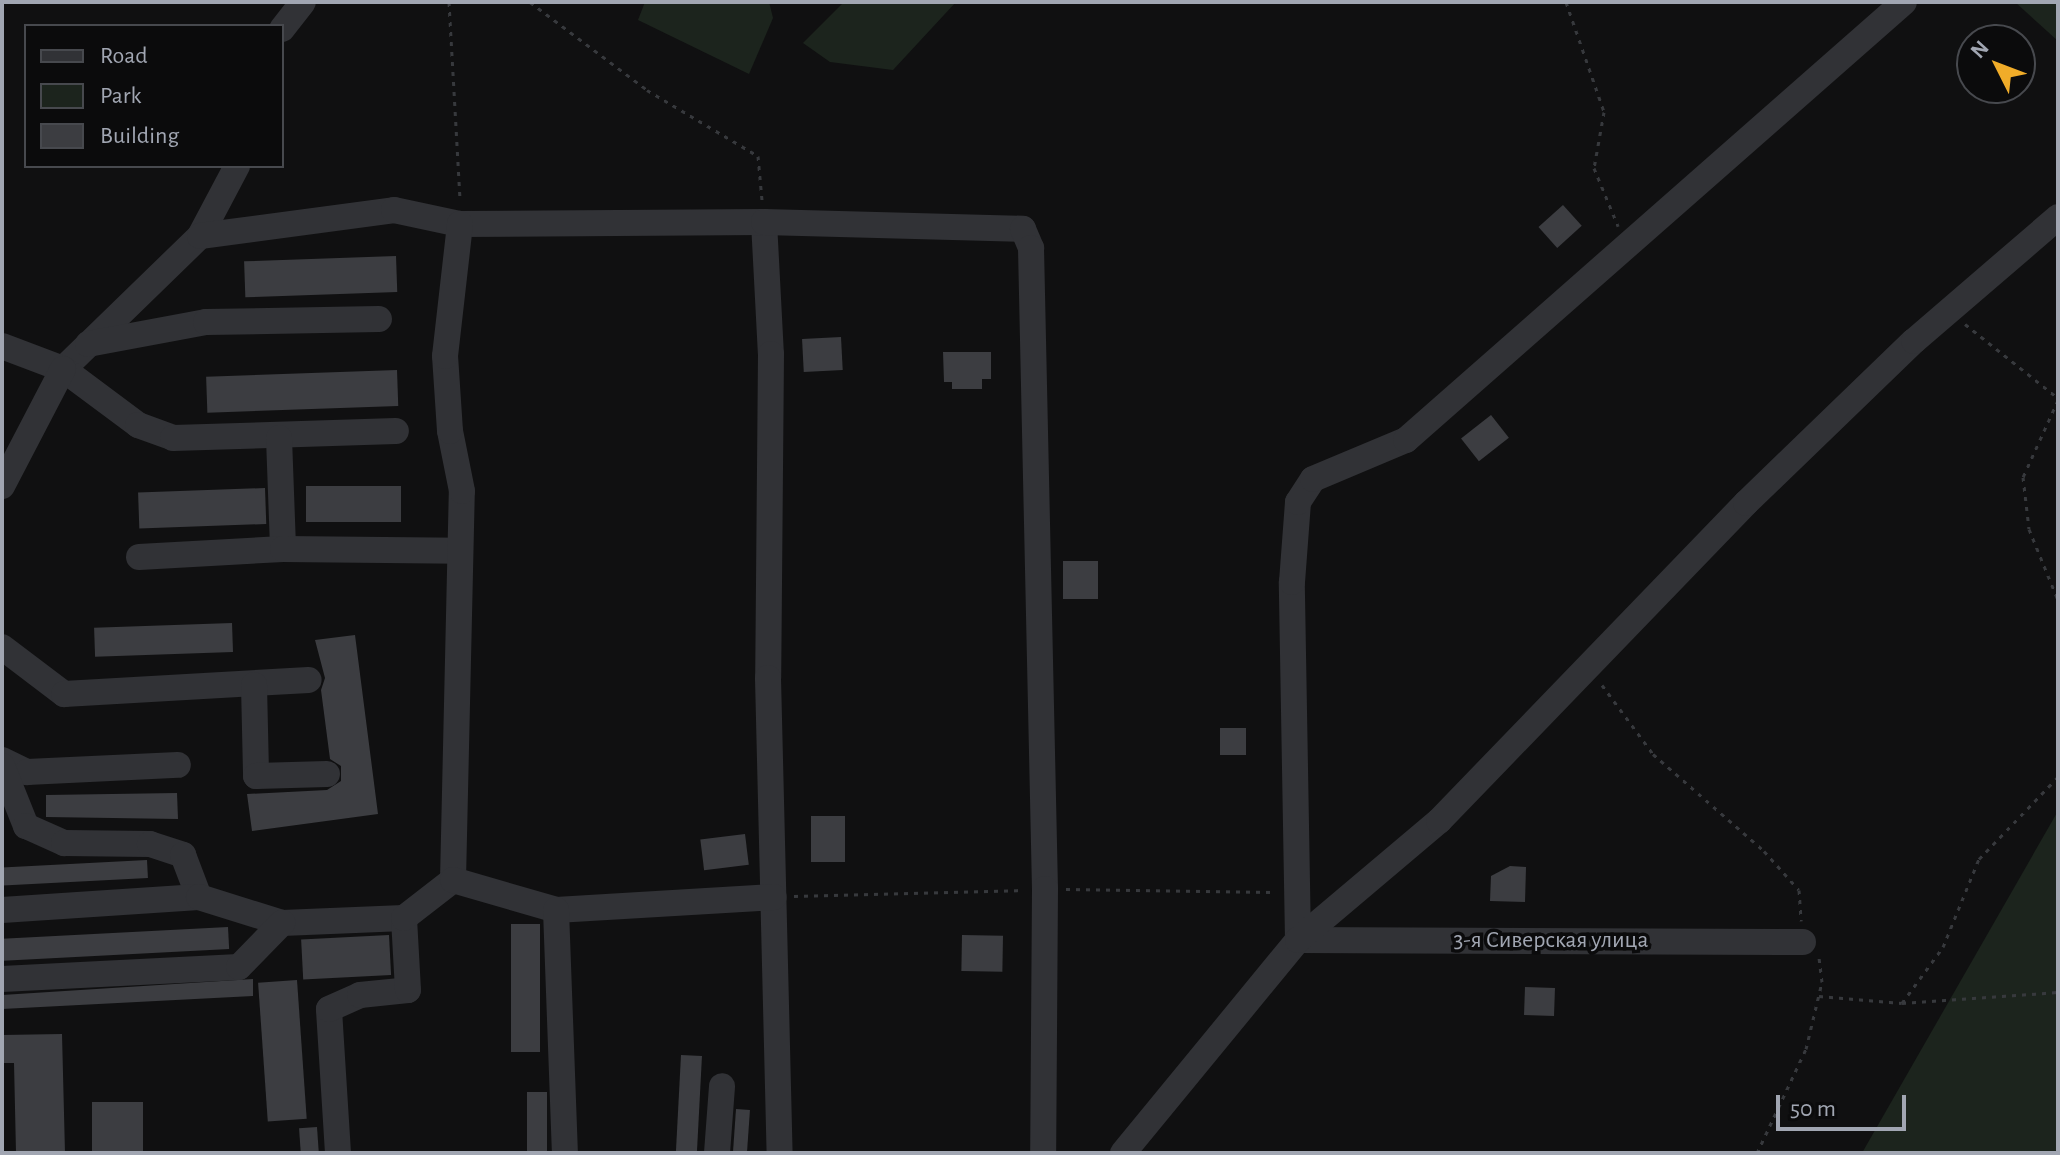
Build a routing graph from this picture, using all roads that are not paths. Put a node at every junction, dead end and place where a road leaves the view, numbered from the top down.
1 (303, 2) edge
2 (1904, 2) edge
3 (284, 26) edge
4 (236, 168) edge
5 (2058, 217) edge
6 (764, 222) junction
7 (460, 224) junction
8 (200, 236) junction
9 (379, 319) dead end
10 (88, 344) junction
11 (2, 346) edge
12 (63, 369) junction
13 (396, 431) dead end
14 (279, 438) junction
15 (2, 486) edge
16 (283, 549) junction
17 (460, 551) junction
18 (139, 557) dead end
19 (2, 647) edge
20 (309, 680) dead end
21 (254, 685) junction
22 (2, 763) edge
23 (178, 765) dead end
24 (327, 774) dead end
25 (453, 880) junction
26 (199, 897) junction
27 (774, 897) junction
28 (2, 910) edge
29 (556, 910) junction
30 (404, 918) junction
31 (282, 923) junction
32 (1298, 940) junction
33 (1803, 942) road end
34 (2, 979) edge
35 (722, 1086) dead end
36 (338, 1153) edge
37 (565, 1153) edge
38 (717, 1153) edge
39 (780, 1153) edge
40 (1043, 1153) edge
41 (1123, 1153) edge

1 - 3 street
2 - 32 street
4 - 8 street
5 - 32 street
6 - 7 street
6 - 27 street
6 - 40 street
7 - 8 street
7 - 17 street
8 - 10 street
9 - 10 street
10 - 12 street
11 - 12 street
12 - 14 street
12 - 15 street
13 - 14 street
14 - 16 street
16 - 17 street
16 - 18 street
17 - 25 street
19 - 21 street
20 - 21 street
21 - 24 street
22 - 23 street
22 - 26 street
25 - 29 street
25 - 30 street
26 - 28 street
26 - 31 street
27 - 29 street
27 - 39 street
29 - 37 street
30 - 31 street
30 - 36 street
31 - 34 street
32 - 33 street, 3-я Сиверская улица
32 - 41 street
35 - 38 street

